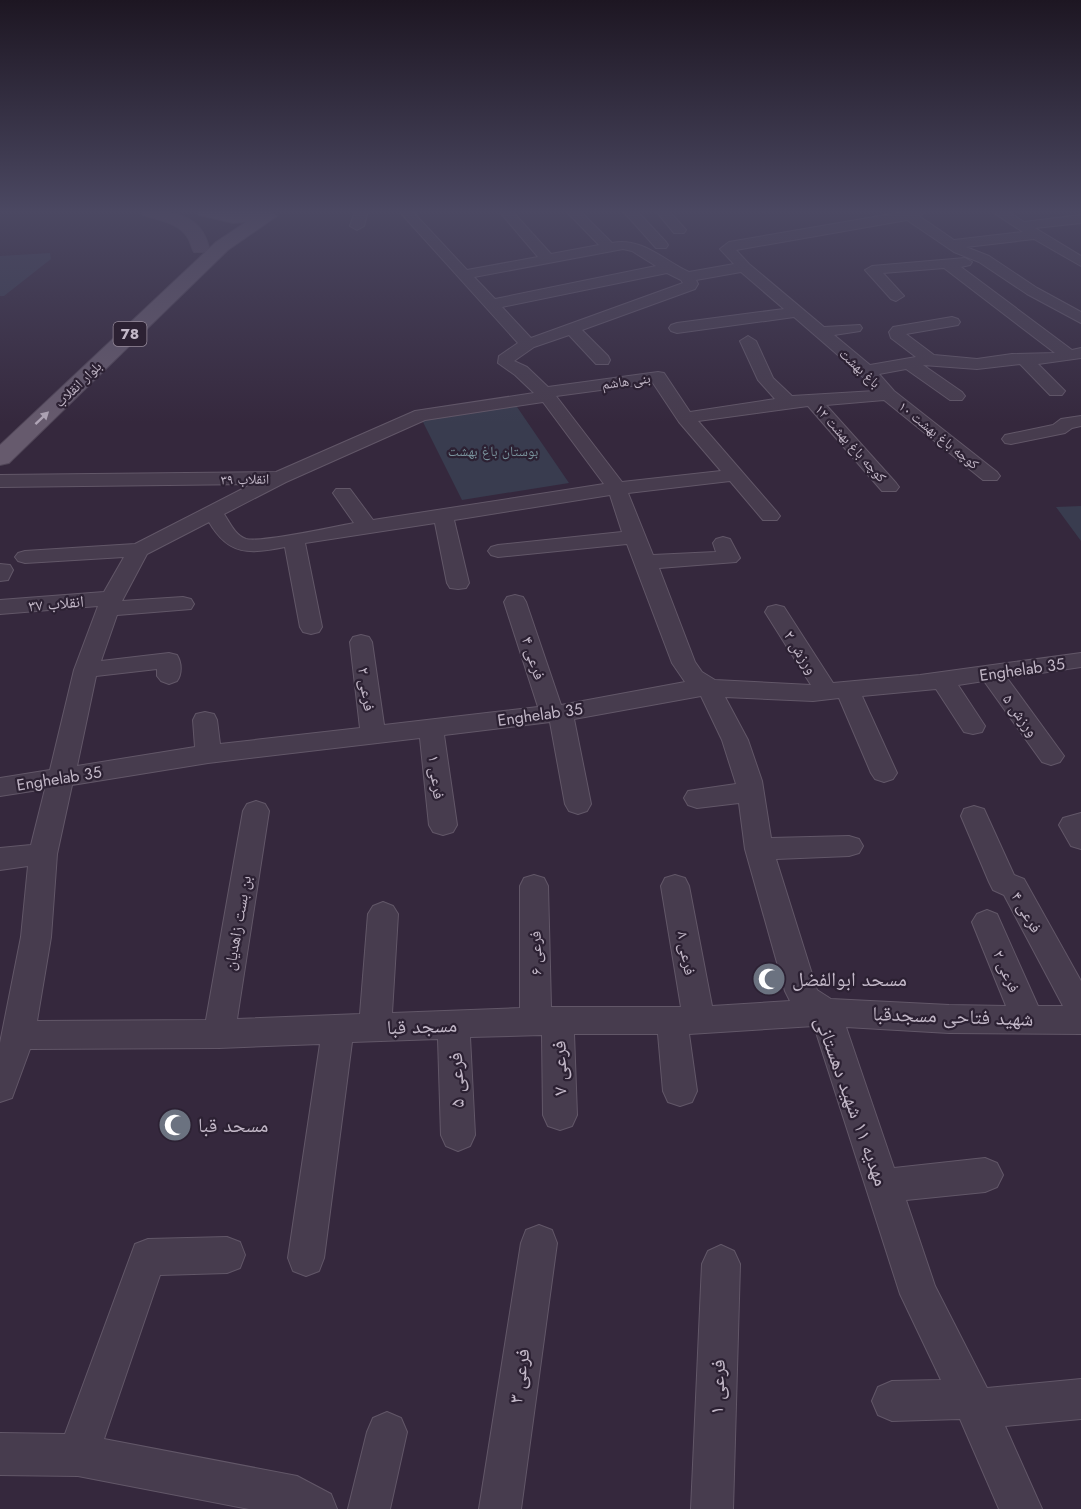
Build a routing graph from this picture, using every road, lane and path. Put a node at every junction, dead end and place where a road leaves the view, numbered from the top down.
1 (153, 281) edge
2 (185, 281) edge
3 (469, 281) edge
4 (603, 281) edge
5 (690, 281) edge
6 (761, 281) edge
7 (883, 281) edge
8 (972, 281) edge
9 (1018, 281) edge
10 (896, 296) dead end
11 (492, 304) junction
12 (797, 312) junction
13 (1081, 318) edge
14 (952, 322) dead end
15 (572, 328) junction
16 (677, 328) dead end
17 (854, 328) dead end
18 (820, 332) junction
19 (748, 341) dead end
20 (528, 344) junction
21 (1074, 354) edge
22 (648, 359) dead end
23 (930, 359) junction
24 (1024, 359) junction
25 (602, 360) dead end
26 (909, 363) junction
27 (867, 371) junction
28 (658, 377) junction
29 (1056, 391) dead end
30 (546, 394) junction
31 (888, 394) junction
32 (956, 396) dead end
33 (812, 400) junction
34 (788, 402) junction
35 (686, 418) junction
36 (1081, 421) edge
37 (0, 432) edge
38 (1011, 439) dead end
39 (0, 458) edge
40 (735, 475) junction
41 (990, 476) dead end
42 (279, 478) junction
43 (0, 481) edge
44 (890, 487) dead end
45 (617, 488) junction
46 (344, 493) dead end
47 (213, 512) junction
48 (443, 515) junction
49 (770, 516) dead end
50 (367, 527) junction
51 (634, 537) junction
52 (294, 538) junction
53 (139, 550) junction
54 (498, 551) dead end
55 (25, 557) dead end
56 (730, 557) dead end
57 (646, 562) junction
58 (458, 583) dead end
59 (515, 603) dead end
60 (110, 604) junction
61 (183, 604) dead end
62 (0, 607) edge
63 (776, 612) dead end
64 (311, 627) dead end
65 (361, 642) dead end
66 (1081, 660) edge
67 (86, 670) junction
68 (991, 674) junction
69 (169, 676) dead end
70 (942, 680) junction
71 (709, 688) junction
72 (837, 691) junction
73 (556, 713) junction
74 (205, 720) dead end
75 (973, 726) dead end
76 (431, 729) junction
77 (373, 735) junction
78 (208, 754) junction
79 (1051, 756) dead end
80 (884, 773) dead end
81 (61, 778) junction
82 (0, 787) edge
83 (751, 792) junction
84 (697, 798) dead end
85 (578, 804) dead end
86 (256, 811) dead end
87 (974, 816) dead end
88 (1081, 823) edge
89 (443, 825) dead end
90 (1081, 839) edge
91 (849, 846) dead end
92 (759, 849) junction
93 (43, 854) junction
94 (0, 860) edge
95 (534, 886) dead end
96 (675, 886) dead end
97 (383, 914) dead end
98 (987, 922) dead end
99 (1081, 1010) edge
100 (825, 1012) junction
101 (685, 1020) junction
102 (1028, 1020) junction
103 (1081, 1020) edge
104 (547, 1021) junction
105 (453, 1025) junction
106 (375, 1027) junction
107 (338, 1029) junction
108 (219, 1034) junction
109 (19, 1035) junction
110 (0, 1087) edge
111 (680, 1091) dead end
112 (560, 1115) dead end
113 (458, 1135) dead end
114 (985, 1175) dead end
115 (882, 1186) junction
116 (539, 1243) dead end
117 (227, 1255) dead end
118 (306, 1258) dead end
119 (721, 1264) dead end
120 (1081, 1399) edge
121 (892, 1401) dead end
122 (973, 1404) junction
123 (387, 1432) dead end
124 (0, 1454) edge
125 (78, 1455) junction
126 (316, 1509) edge
127 (369, 1509) edge
128 (500, 1509) edge
129 (712, 1509) edge
130 (1021, 1509) edge

1 - 37 main road, 78
39 -> 2 main road, بلوار انقلاب / 78
3 - 11 street
4 - 11 street
5 - 15 street
6 - 12 street, باغ بهشت
7 - 10 street
8 - 21 street
9 - 13 street
11 - 20 street
12 - 16 street
12 - 18 street, باغ بهشت
14 - 23 street
15 - 20 street
15 - 25 street
17 - 18 street
18 - 27 street, باغ بهشت
19 - 34 street
20 - 30 street
21 - 24 street
22 - 28 street
23 - 24 street
23 - 26 street
24 - 29 street
26 - 27 street
26 - 32 street
27 - 31 street, باغ بهشت
28 - 30 street, بنی هاشم
28 - 35 street, بنی هاشم
30 - 42 street, انقلاب ۳۹
30 - 45 street
31 - 33 street, باغ بهشت
31 - 41 street, کوچه باغ بهشت ۱۰
33 - 34 street, باغ بهشت
33 - 44 street, کوچه باغ بهشت ۱۲
34 - 35 street, باغ بهشت
35 - 40 street
36 - 38 street
40 - 45 street
40 - 49 street
42 - 43 street, انقلاب ۳۹
42 - 47 street
45 - 48 street
45 - 51 street
46 - 50 street
47 - 52 street
47 - 53 street
48 - 50 street
48 - 58 street
50 - 52 street
51 - 54 street
51 - 57 street
52 - 64 street
53 - 55 street
53 - 60 street
56 - 57 street
57 - 71 street
59 - 73 street, فرعی ۴
60 - 61 street, انقلاب ۳۷
60 - 62 street, انقلاب ۳۷
60 - 67 street
63 - 72 street, ورزش ۲
65 - 77 street, فرعی ۲
66 - 68 street, Enghelab 35
67 - 69 street
67 - 81 street
68 - 70 street, Enghelab 35
68 - 79 street, ورزش ۵
70 - 72 street, Enghelab 35
70 - 75 street
71 - 72 street, Enghelab 35
71 - 73 street, Enghelab 35
71 - 83 street, مهدیه ۱۱ شهید دهستانی
72 - 80 street, ورزش ۲
73 - 76 street, Enghelab 35
73 - 85 street
74 - 78 street
76 - 77 street, Enghelab 35
76 - 89 street, فرعی ۱
77 - 78 street, Enghelab 35
78 - 81 street, Enghelab 35
81 - 82 street, Enghelab 35
81 - 93 street
83 - 84 street
83 - 92 street, مهدیه ۱۱ شهید دهستانی
86 - 108 street, بن بست زاهدیان
87 - 99 street, فرعی ۴
88 - 90 street
91 - 92 street
92 - 100 street, مهدیه ۱۱ شهید دهستانی
93 - 94 street
93 - 109 street
95 - 104 street, فرعی ۶
96 - 101 street, فرعی ۸
97 - 106 street
98 - 102 street, فرعی ۲
100 - 101 street, مسجد قبا
100 - 102 street, شهید فتاحی مسجدقبا
100 - 115 street, مهدیه ۱۱ شهید دهستانی
101 - 104 street, مسجد قبا
101 - 111 street, فرعی ۸
102 - 103 street, شهید فتاحی مسجدقبا
104 - 105 street, مسجد قبا
104 - 112 street, فرعی ۷
105 - 106 street, مسجد قبا
105 - 113 street, فرعی ۵
106 - 107 street, مسجد قبا
107 - 108 street, مسجد قبا
107 - 118 street
108 - 109 street, مسجد قبا
109 - 110 street
114 - 115 street
115 - 122 street, مهدیه ۱۱ شهید دهستانی
116 - 128 street, فرعی ۳
117 - 125 street
119 - 129 street, فرعی ۱
120 - 122 street
121 - 122 street
122 - 130 street, مهدیه ۱۱ شهید دهستانی
123 - 127 street
124 - 125 street
125 - 126 street

